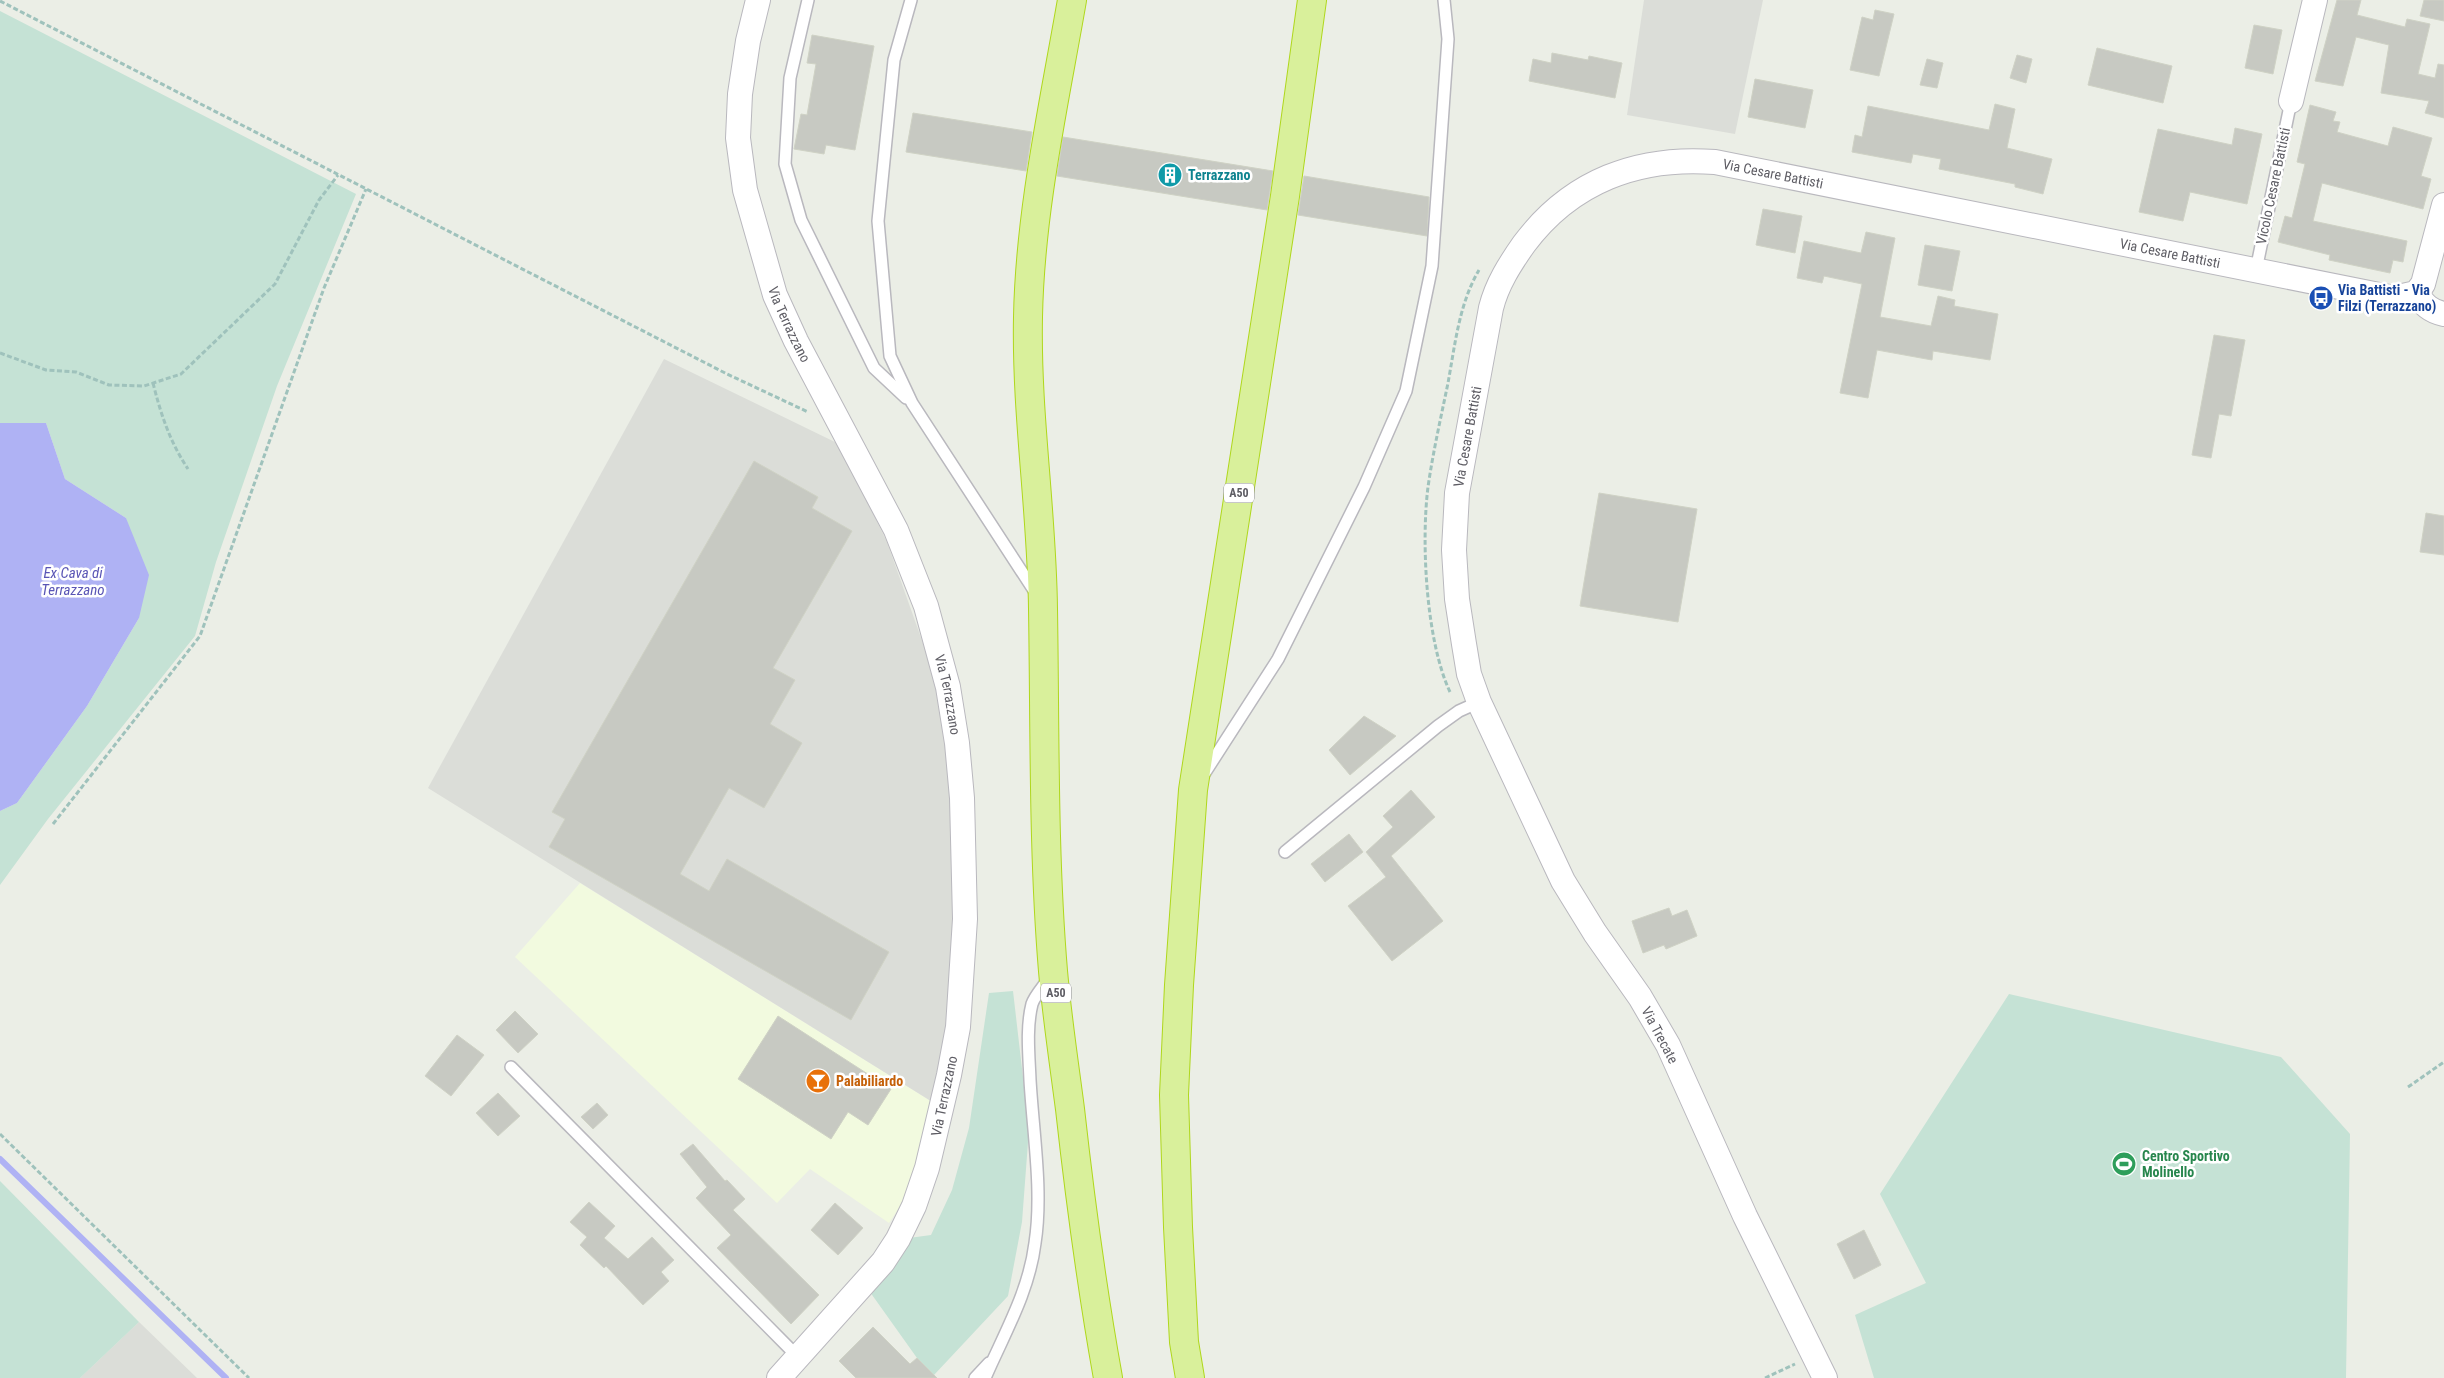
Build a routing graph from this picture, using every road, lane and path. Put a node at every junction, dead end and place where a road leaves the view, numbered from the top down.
1 (758, 0) edge
2 (911, 0) edge
3 (1072, 0) edge
4 (1312, 0) edge
5 (1444, 0) edge
6 (2315, 0) edge
7 (0, 1) edge
8 (809, 2) edge
9 (2291, 102) joint
10 (338, 175) junction
11 (366, 189) junction
12 (2444, 206) edge
13 (1480, 268) dead end
14 (2256, 270) junction
15 (2416, 292) junction
16 (2444, 314) edge
17 (0, 353) edge
18 (153, 383) junction
19 (912, 403) junction
20 (842, 427) junction
21 (188, 469) dead end
22 (1043, 605) junction
23 (1469, 706) junction
24 (1193, 790) junction
25 (53, 824) dead end
26 (1284, 852) dead end
27 (1053, 973) junction
28 (2444, 1062) edge
29 (511, 1067) dead end
30 (2408, 1086) dead end
31 (0, 1134) edge
32 (1791, 1356) dead end
33 (798, 1357) junction
34 (993, 1359) junction
35 (249, 1378) edge
36 (779, 1378) edge
37 (975, 1378) edge
38 (985, 1378) edge
39 (1108, 1378) edge
40 (1190, 1378) edge
41 (1765, 1378) edge
42 (1825, 1378) edge

1 - 20 street, Via Terrazzano
2 - 19 lane
3 - 22 highway, A50
4 - 24 highway, A50
5 - 24 lane
6 - 9 street
7 - 10 path
8 - 19 lane
9 - 14 lane, Vicolo Cesare Battisti
10 - 11 path
10 - 18 path
11 - 20 path
11 - 25 path
12 - 15 street
13 - 23 path
14 - 15 street, Via Cesare Battisti
14 - 23 street, Via Cesare Battisti
15 - 16 street
17 - 18 path
18 - 21 path
19 - 22 lane
20 - 33 street, Via Terrazzano
22 - 27 highway, A50
23 - 26 lane
23 - 42 street, Via Trecate
24 - 40 highway, A50
27 - 34 lane
27 - 39 highway, A50
28 - 30 path
29 - 33 lane
31 - 35 path
32 - 41 path
33 - 36 street, Via Terrazzano
34 - 37 lane
34 - 38 lane

